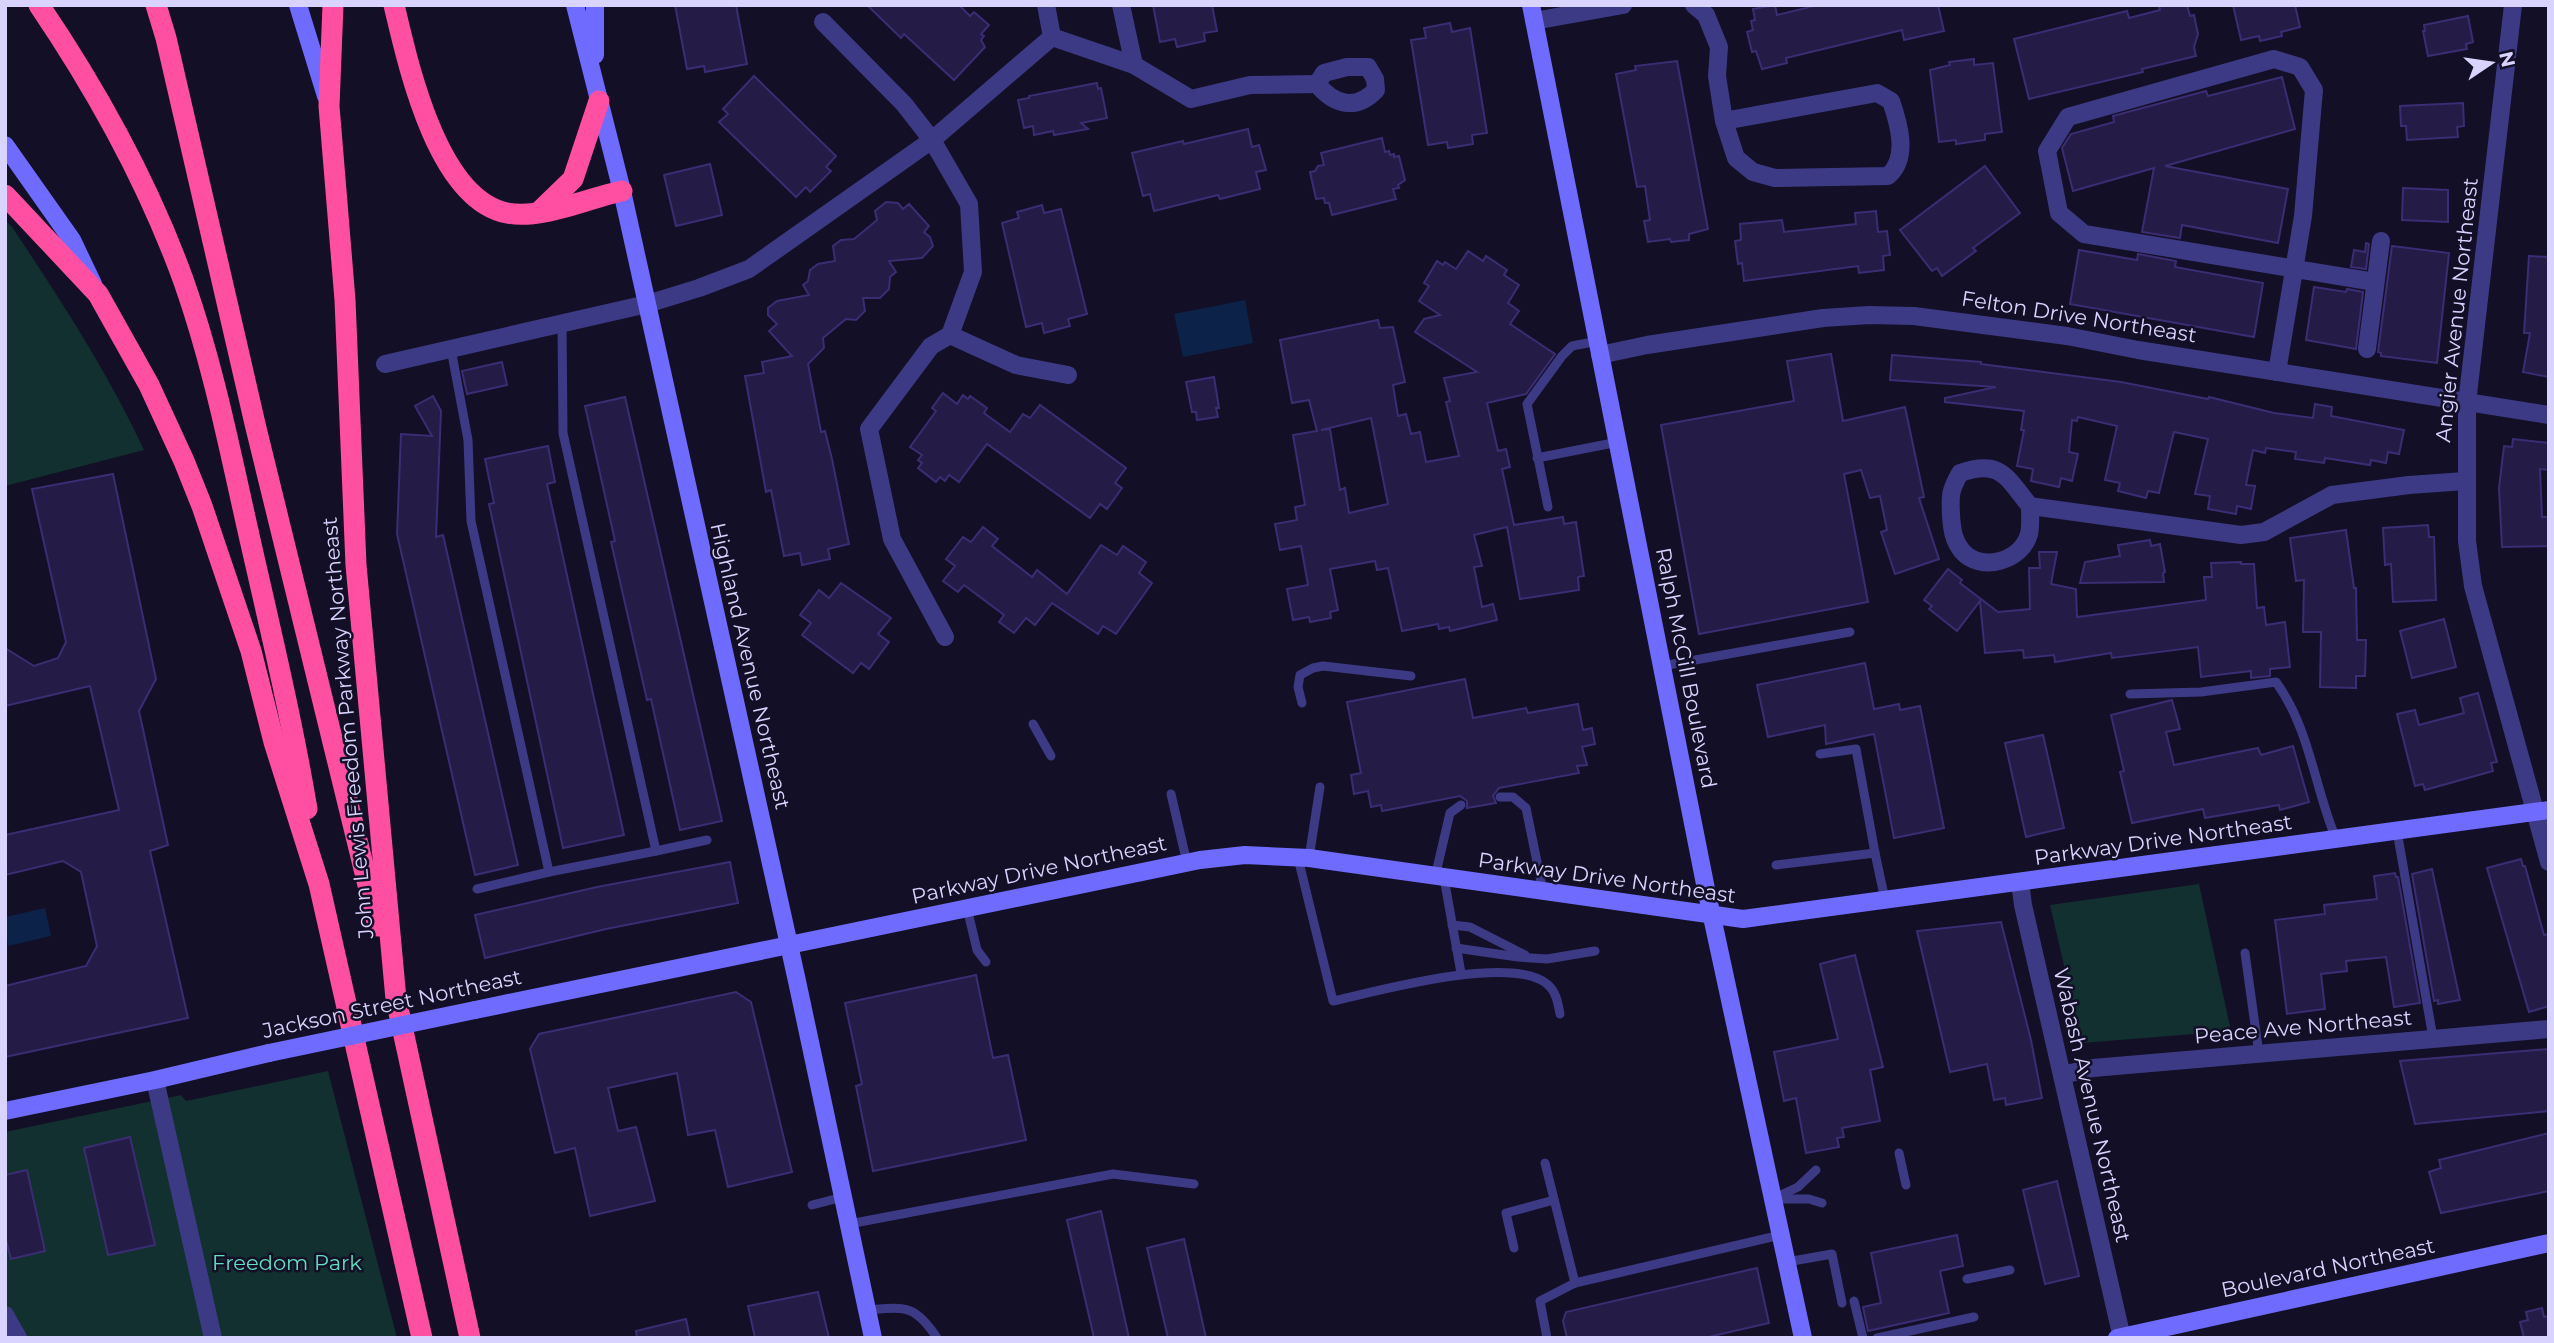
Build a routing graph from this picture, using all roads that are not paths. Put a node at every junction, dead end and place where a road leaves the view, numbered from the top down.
1 (39, 5) edge
2 (156, 5) edge
3 (298, 5) edge
4 (334, 5) edge
5 (394, 5) edge
6 (575, 5) edge
7 (595, 5) edge
8 (1046, 5) edge
9 (1121, 5) edge
10 (1623, 5) edge
11 (1694, 5) edge
12 (2512, 5) edge
13 (1533, 13) edge
14 (823, 22) dead end
15 (1052, 37) junction
16 (1134, 65) junction
17 (1318, 84) dead end
18 (598, 96) junction
19 (329, 106) junction
20 (1724, 121) junction
21 (932, 140) junction
22 (5, 145) edge
23 (622, 191) junction
24 (5, 195) edge
25 (537, 214) junction
26 (2381, 241) dead end
27 (2295, 270) junction
28 (2375, 282) junction
29 (98, 294) junction
30 (647, 304) junction
31 (562, 323) junction
32 (950, 335) junction
33 (451, 348) junction
34 (1599, 348) junction
35 (2367, 349) dead end
36 (385, 364) dead end
37 (2277, 372) junction
38 (1068, 375) dead end
39 (2467, 403) junction
40 (2549, 415) edge
41 (1618, 442) junction
42 (1537, 458) junction
43 (2465, 481) junction
44 (2030, 506) junction
45 (1548, 507) dead end
46 (1850, 632) dead end
47 (945, 637) dead end
48 (1662, 666) junction
49 (1411, 676) dead end
50 (2130, 694) dead end
51 (1302, 704) dead end
52 (1033, 724) dead end
53 (1820, 754) dead end
54 (1051, 756) dead end
55 (1320, 787) dead end
56 (1171, 794) dead end
57 (1500, 797) dead end
58 (1461, 804) dead end
59 (2542, 811) edge
60 (2397, 831) junction
61 (2336, 839) junction
62 (707, 840) dead end
63 (656, 851) junction
64 (1875, 853) junction
65 (1303, 858) junction
66 (2549, 862) edge
67 (1187, 863) junction
68 (1776, 865) dead end
69 (550, 872) junction
70 (1439, 878) junction
71 (2020, 882) junction
72 (319, 884) junction
73 (477, 889) dead end
74 (1543, 892) junction
75 (1885, 900) junction
76 (967, 908) junction
77 (1712, 916) junction
78 (1452, 925) junction
79 (789, 944) junction
80 (1456, 948) junction
81 (1595, 951) dead end
82 (2245, 953) dead end
83 (1533, 958) junction
84 (986, 962) dead end
85 (1461, 973) junction
86 (396, 999) junction
87 (1560, 1014) dead end
88 (2549, 1028) edge
89 (2433, 1038) junction
90 (2259, 1054) junction
91 (2062, 1074) junction
92 (155, 1080) junction
93 (5, 1111) edge
94 (1899, 1153) dead end
95 (1545, 1163) dead end
96 (1816, 1170) dead end
97 (1194, 1184) dead end
98 (1906, 1185) dead end
99 (843, 1197) junction
100 (1773, 1199) junction
101 (1554, 1200) junction
102 (1822, 1203) dead end
103 (811, 1205) dead end
104 (849, 1224) junction
105 (1781, 1235) junction
106 (2549, 1243) edge
107 (1514, 1248) dead end
108 (1787, 1262) junction
109 (2010, 1270) dead end
110 (1967, 1279) dead end
111 (1575, 1283) junction
112 (1854, 1301) dead end
113 (1842, 1303) dead end
114 (867, 1310) junction
115 (5, 1315) edge
116 (1974, 1317) dead end
117 (2121, 1337) edge
118 (18, 1338) edge
119 (214, 1338) edge
120 (422, 1338) edge
121 (470, 1338) edge
122 (873, 1338) edge
123 (937, 1338) edge
124 (1547, 1338) edge
125 (1803, 1338) edge
126 (1863, 1338) edge
127 (1877, 1338) edge

1 - 72 highway
2 - 86 highway
3 - 19 main road
4 - 19 highway, John Lewis Freedom Parkway Northeast
5 - 25 highway
6 - 18 main road, Highland Avenue Northeast
7 - 18 main road
8 - 15 street
9 - 16 street
10 - 13 street
11 - 20 street
12 - 39 street, Angier Avenue Northeast
13 - 34 main road, Ralph McGill Boulevard
14 - 21 street
15 - 16 street
15 - 21 street
16 - 17 street
18 - 23 main road, Highland Avenue Northeast
18 - 25 highway
19 - 86 highway, John Lewis Freedom Parkway Northeast
20 - 20 street
21 - 30 street
21 - 32 street
22 - 29 main road
23 - 25 highway
23 - 30 main road, Highland Avenue Northeast
24 - 29 highway, John Lewis Freedom Parkway Northeast
26 - 28 street
27 - 27 street
27 - 28 street
27 - 37 street
28 - 35 street
29 - 72 highway, John Lewis Freedom Parkway Northeast
30 - 31 street
30 - 79 main road, Highland Avenue Northeast
31 - 33 street
31 - 63 lane
32 - 38 street
32 - 47 street
33 - 36 street
33 - 69 lane
34 - 37 street, Felton Drive Northeast
34 - 41 main road, Ralph McGill Boulevard
34 - 42 lane
37 - 39 street, Felton Drive Northeast
39 - 40 street, Felton Drive Northeast
39 - 43 street, Angier Avenue Northeast
41 - 42 lane
41 - 48 main road, Ralph McGill Boulevard
42 - 45 lane
43 - 44 street
43 - 59 street, Angier Avenue Northeast
44 - 44 street
46 - 48 lane
48 - 77 main road, Ralph McGill Boulevard
49 - 51 lane
50 - 61 lane
52 - 54 lane
53 - 64 lane
55 - 65 lane
56 - 67 lane
57 - 74 lane
58 - 70 lane
59 - 60 main road, Parkway Drive Northeast
59 - 66 street, Angier Avenue Northeast
60 - 61 main road, Parkway Drive Northeast
60 - 89 lane
61 - 71 main road, Parkway Drive Northeast
62 - 63 lane
63 - 69 lane
64 - 68 lane
64 - 75 lane
65 - 67 main road, Parkway Drive Northeast
65 - 70 main road, Parkway Drive Northeast
65 - 85 lane
67 - 76 main road, Parkway Drive Northeast
69 - 73 lane
70 - 74 main road, Parkway Drive Northeast
70 - 78 lane
71 - 75 main road, Parkway Drive Northeast
71 - 91 street, Wabash Avenue Northeast
72 - 120 highway, John Lewis Freedom Parkway Northeast
74 - 77 main road, Parkway Drive Northeast
75 - 77 main road, Parkway Drive Northeast
76 - 79 main road, Parkway Drive Northeast
76 - 84 lane
77 - 100 main road, Ralph McGill Boulevard
78 - 80 lane
78 - 83 lane
79 - 92 main road, Jackson Street Northeast, bridge
79 - 99 main road, Highland Avenue Northeast
80 - 83 lane
80 - 85 lane
81 - 83 lane
82 - 90 lane
85 - 87 lane
86 - 121 highway, John Lewis Freedom Parkway Northeast
88 - 89 street, Peace Ave Northeast
89 - 90 street, Peace Ave Northeast
90 - 91 street, Peace Ave Northeast
91 - 117 street, Wabash Avenue Northeast
92 - 93 main road, Jackson Street Northeast
92 - 119 street
94 - 98 lane
95 - 101 lane
96 - 100 lane
97 - 104 lane
99 - 103 lane
99 - 104 main road, Highland Avenue Northeast
100 - 102 lane
100 - 105 main road, Ralph McGill Boulevard
101 - 107 lane
101 - 111 lane
104 - 114 main road, Highland Avenue Northeast
105 - 108 main road, Ralph McGill Boulevard
105 - 111 lane
106 - 117 main road, Boulevard Northeast
108 - 113 lane
108 - 125 main road, Ralph McGill Boulevard
109 - 110 lane
111 - 124 lane
112 - 126 lane
114 - 122 main road, Highland Avenue Northeast
114 - 123 lane
115 - 118 street
116 - 127 lane

